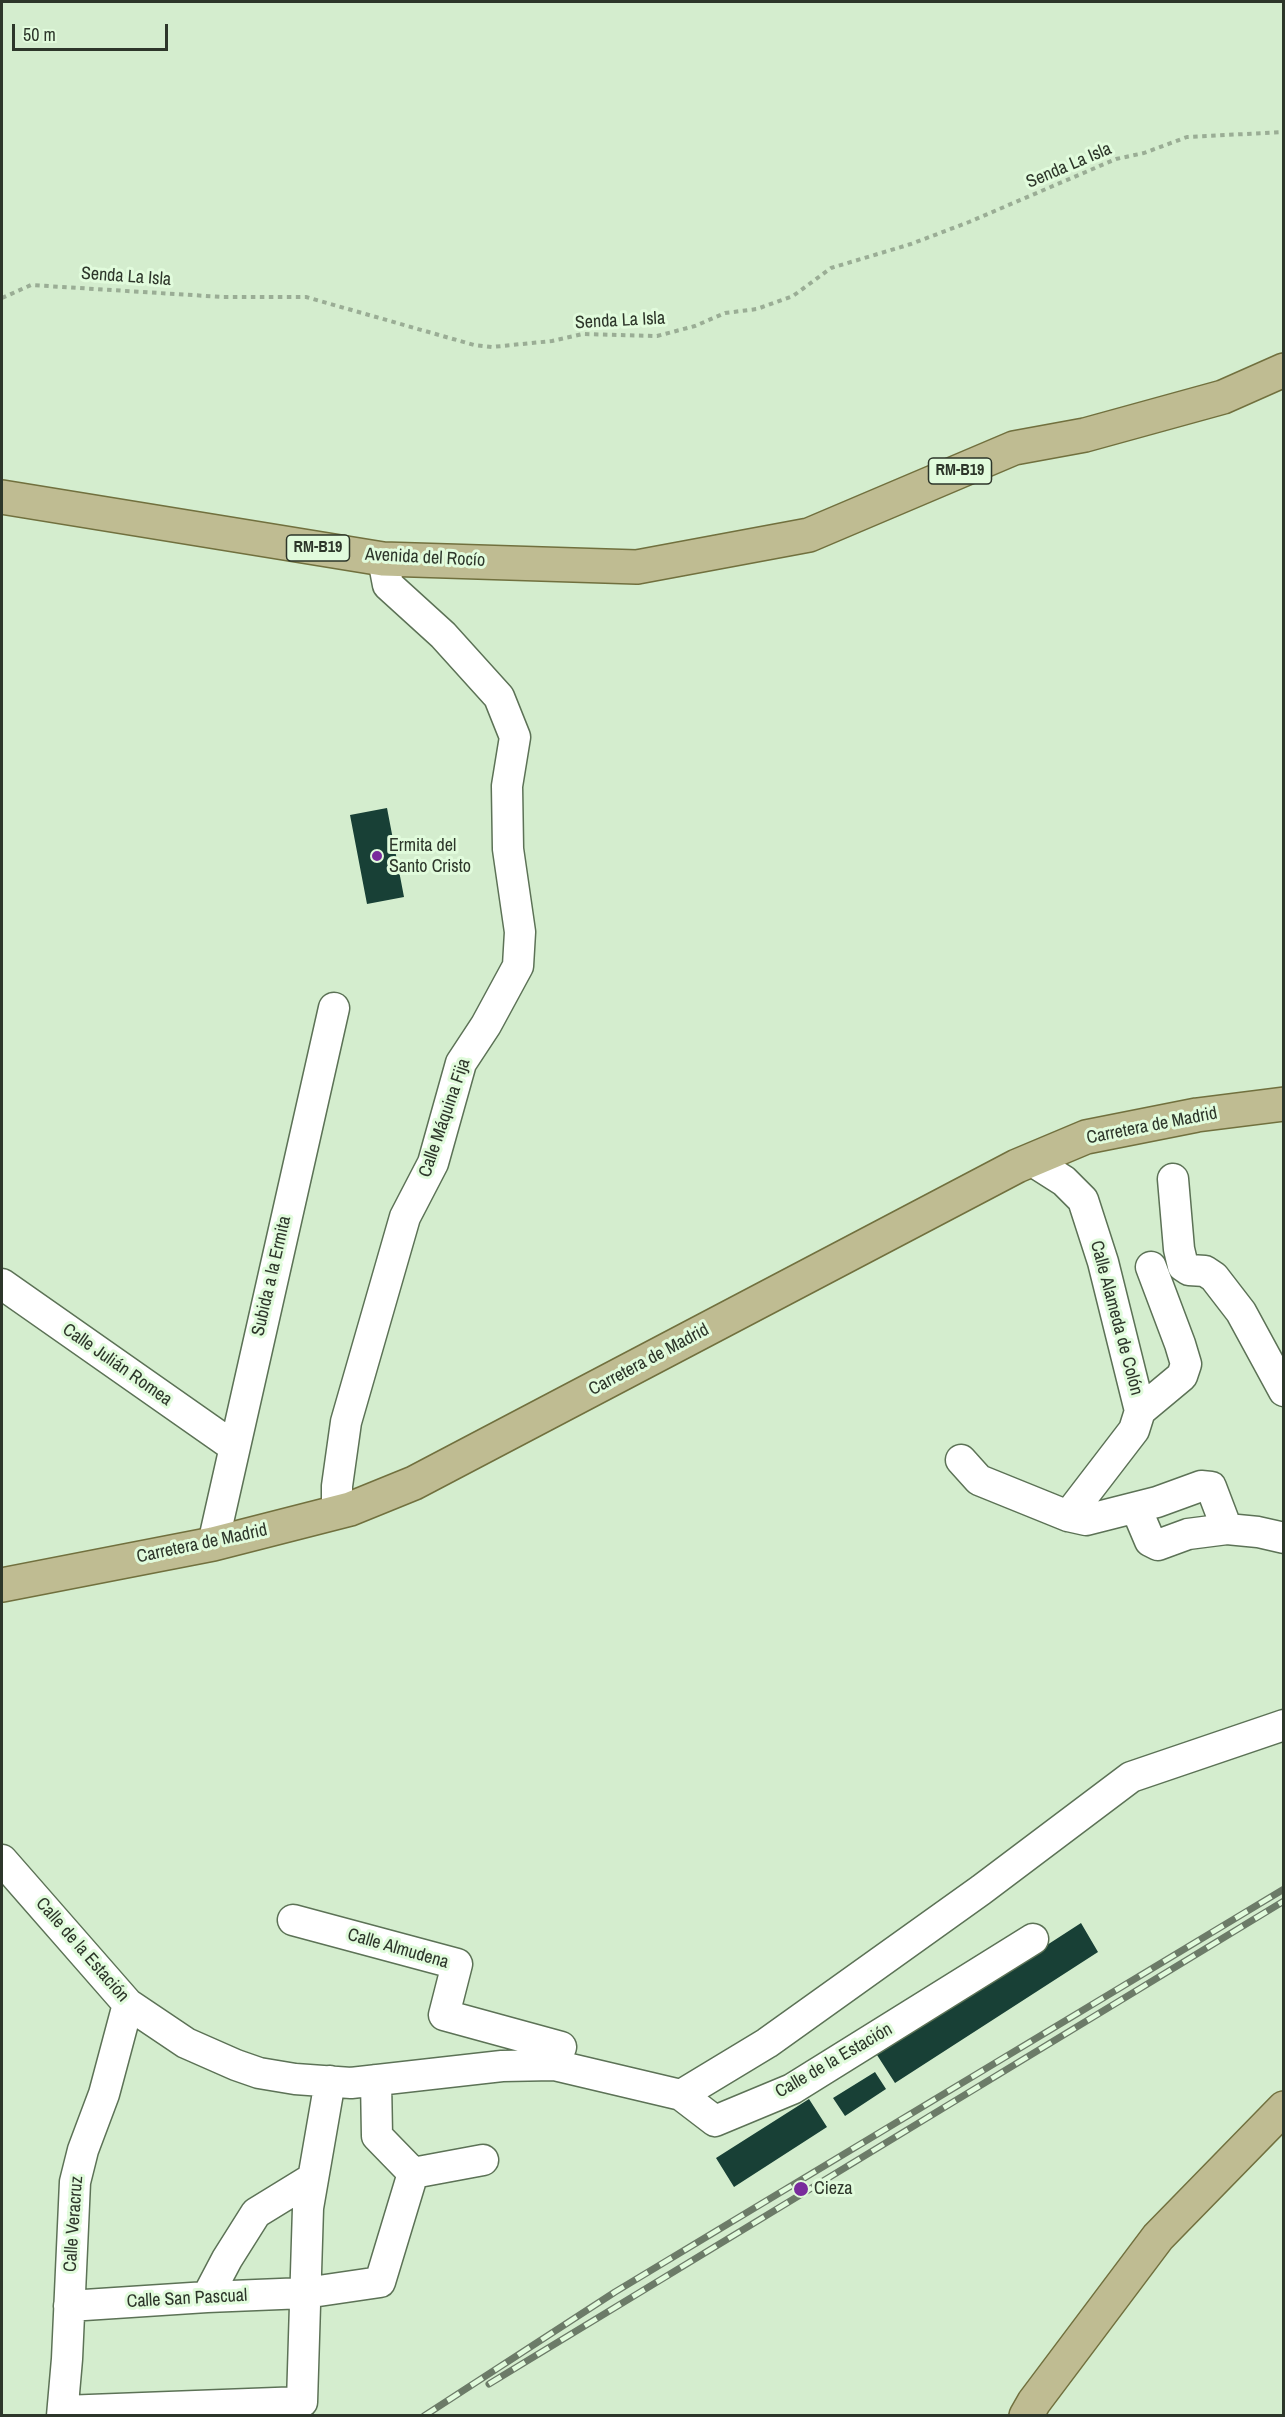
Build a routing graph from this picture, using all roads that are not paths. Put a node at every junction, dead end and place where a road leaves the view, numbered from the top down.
1 (1284, 370) edge
2 (2, 497) edge
3 (383, 558) junction
4 (334, 1008) dead end
5 (1284, 1104) edge
6 (1031, 1160) junction
7 (1173, 1179) dead end
8 (1151, 1267) dead end
9 (2, 1284) edge
10 (1284, 1391) edge
11 (1140, 1411) junction
12 (233, 1446) junction
13 (961, 1460) dead end
14 (1136, 1508) junction
15 (337, 1512) junction
16 (1068, 1516) junction
17 (1227, 1529) junction
18 (1284, 1538) edge
19 (213, 1544) junction
20 (2, 1585) edge
21 (1284, 1725) edge
22 (2, 1860) edge
23 (293, 1920) dead end
24 (1033, 1939) dead end
25 (128, 2004) junction
26 (554, 2065) junction
27 (376, 2080) junction
28 (330, 2081) junction
29 (681, 2095) junction
30 (1284, 2108) edge
31 (483, 2160) dead end
32 (414, 2174) junction
33 (313, 2178) junction
34 (305, 2293) junction
35 (207, 2297) junction
36 (69, 2306) junction
37 (62, 2413) edge
38 (1026, 2415) edge

1 - 3 main road, Avenida del Rocío / RM-B19
2 - 3 main road, Avenida del Rocío / RM-B19
3 - 15 street, Calle Máquina Fija
4 - 12 street, Subida a la Ermita
5 - 6 main road, Carretera de Madrid
6 - 11 street, Calle Alameda de Colón
6 - 15 main road, Carretera de Madrid
7 - 10 street
8 - 11 street
9 - 12 street, Calle Julián Romea
11 - 16 street, Calle Alameda de Colón
12 - 19 street, Subida a la Ermita
13 - 16 street
14 - 16 street
14 - 17 street
14 - 17 street
15 - 19 main road, Carretera de Madrid
17 - 18 street
19 - 20 main road, Carretera de Madrid
21 - 29 street
22 - 25 street, Calle de la Estación
23 - 26 street, Calle Almudena
24 - 29 street, Calle de la Estación
25 - 28 street, Calle de la Estación
25 - 36 street, Calle Veracruz
26 - 27 street, Calle de la Estación
26 - 29 street, Calle de la Estación
27 - 28 street, Calle de la Estación
27 - 32 street
28 - 33 street
30 - 38 main road
31 - 32 street
32 - 34 street
33 - 34 street
33 - 35 street
34 - 35 street, Calle San Pascual
34 - 37 street
35 - 36 street, Calle San Pascual
36 - 37 street, Calle Veracruz

